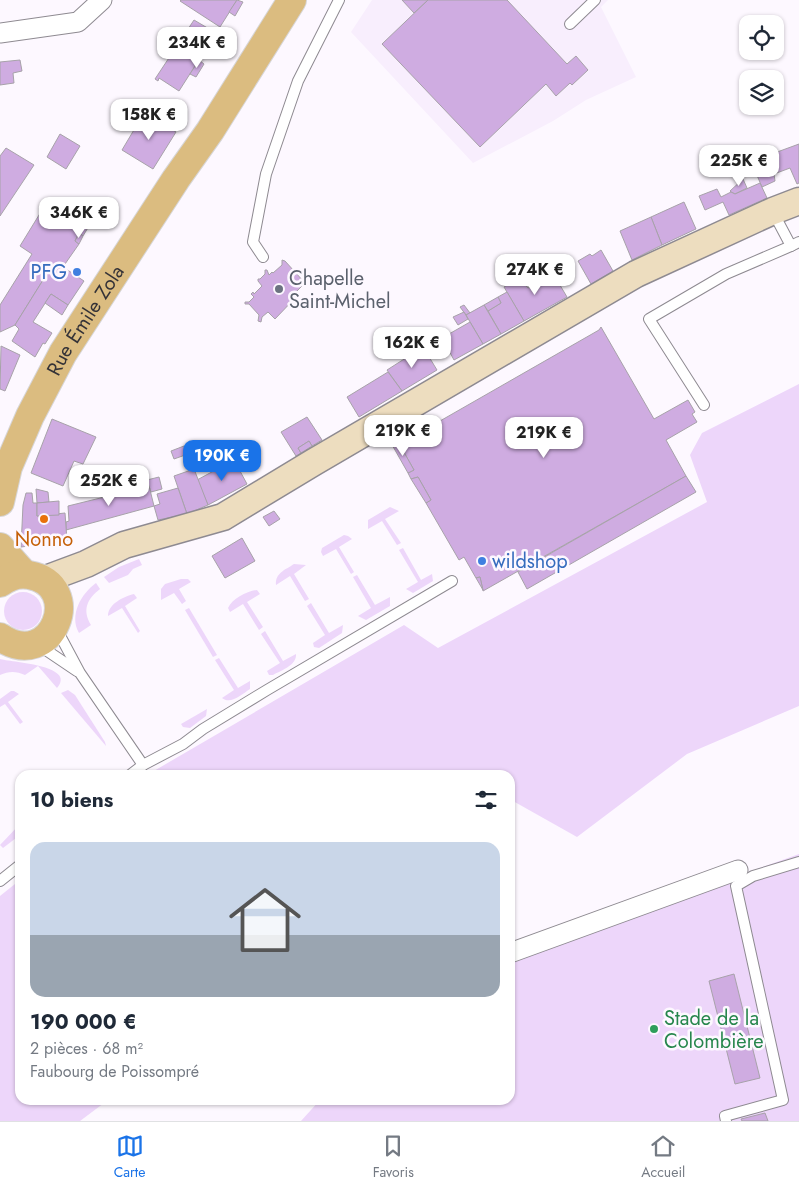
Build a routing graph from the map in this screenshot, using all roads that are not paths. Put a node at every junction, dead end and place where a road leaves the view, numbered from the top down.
1 (102, 0) edge
2 (292, 0) edge
3 (339, 0) edge
4 (594, 0) edge
5 (570, 24) dead end
6 (0, 33) edge
7 (799, 201) edge
8 (773, 211) junction
9 (795, 244) edge
10 (263, 257) dead end
11 (704, 405) dead end
12 (4, 466) edge
13 (0, 502) edge
14 (0, 547) edge
15 (86, 564) junction
16 (23, 579) edge
17 (452, 581) dead end
18 (50, 626) junction
19 (0, 637) edge
20 (80, 673) junction
21 (143, 765) junction
22 (136, 770) edge
23 (799, 862) edge
24 (15, 869) edge
25 (738, 870) dead end
26 (0, 881) edge
27 (515, 950) edge
28 (726, 1121) edge

1 - 6 street
2 - 12 main road, Rue Émile Zola
3 - 10 lane
4 - 5 lane
7 - 8 main road
8 - 9 lane
8 - 15 main road
9 - 11 lane
12 - 13 main road, Rue Émile Zola
14 - 16 main road
15 - 16 main road
15 - 18 main road
16 - 18 main road
17 - 21 lane
18 - 19 main road
18 - 20 lane
18 - 20 lane
20 - 21 lane
21 - 22 lane
23 - 28 lane
24 - 26 lane
25 - 27 street

